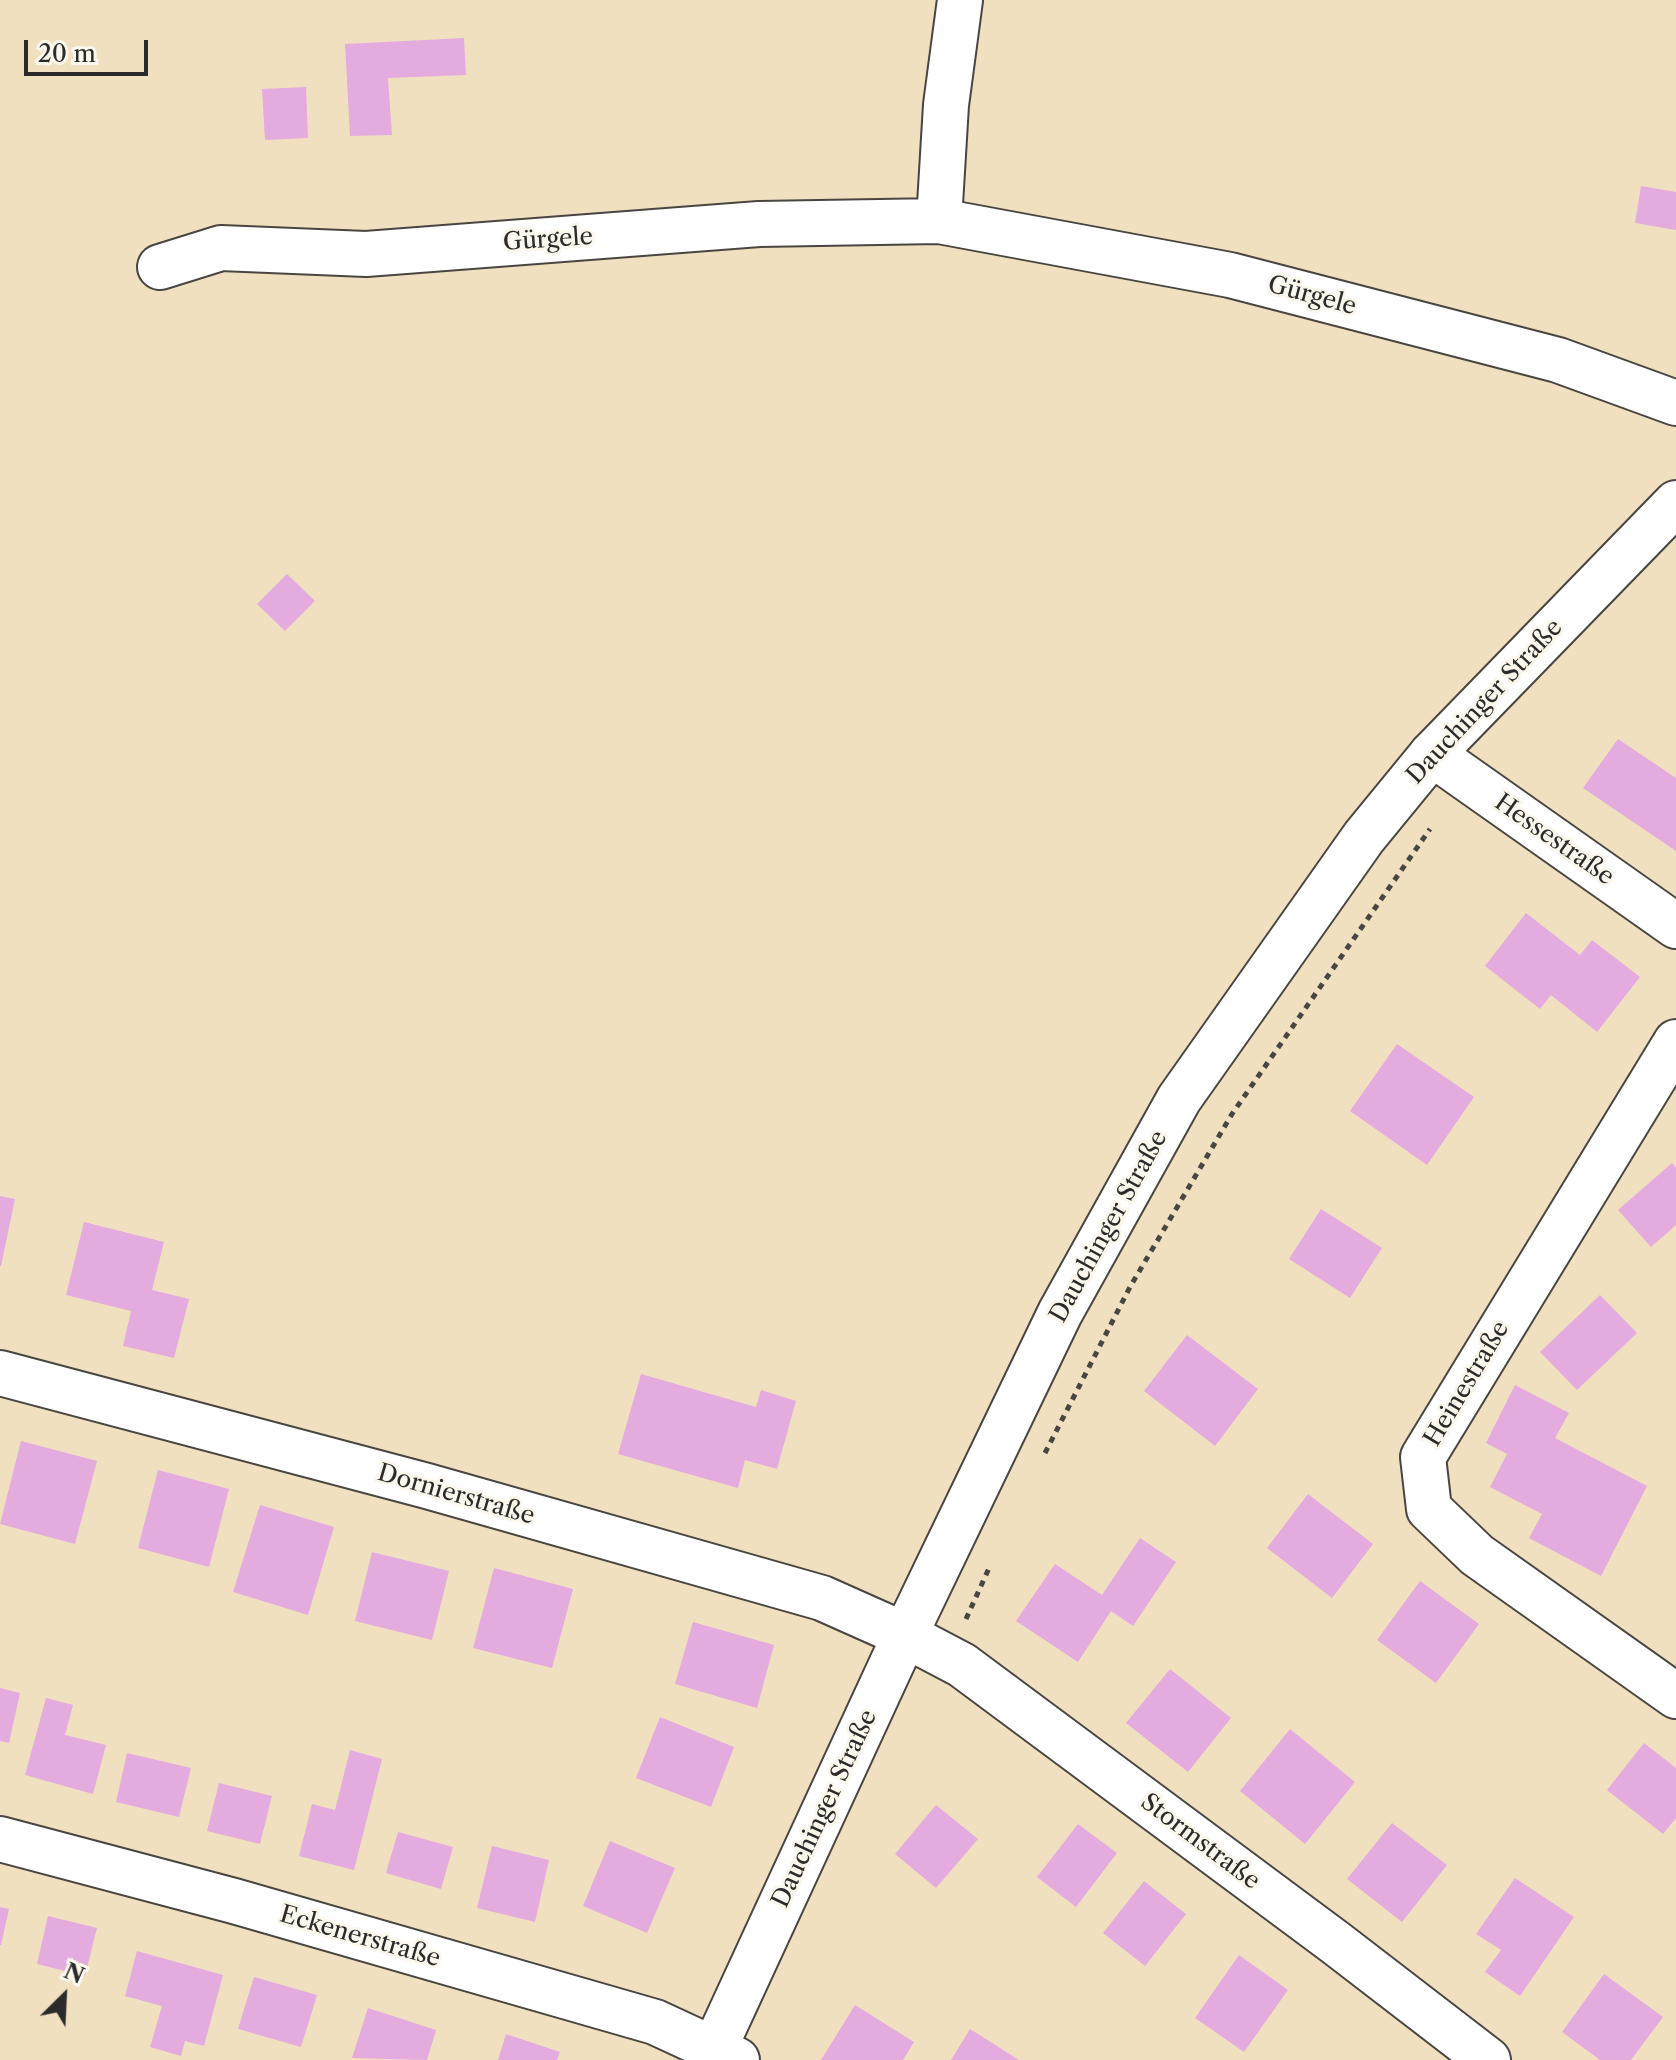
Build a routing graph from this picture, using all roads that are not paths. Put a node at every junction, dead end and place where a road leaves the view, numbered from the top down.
1 (960, 0) edge
2 (939, 221) junction
3 (160, 267) dead end
4 (1676, 403) edge
5 (1676, 503) edge
6 (1449, 766) junction
7 (1676, 926) edge
8 (1676, 1042) edge
9 (0, 1373) edge
10 (905, 1635) junction
11 (1676, 1696) edge
12 (0, 1839) edge
13 (720, 2056) edge
14 (1488, 2060) edge

1 - 2 street
2 - 3 street, Gürgele
2 - 4 street, Gürgele
5 - 6 street, Dauchinger Straße
6 - 7 street, Hessestraße
6 - 10 street, Dauchinger Straße
8 - 11 street, Heinestraße
9 - 10 street, Dornierstraße
10 - 13 street, Dauchinger Straße
10 - 14 street, Stormstraße
12 - 13 street, Eckenerstraße

